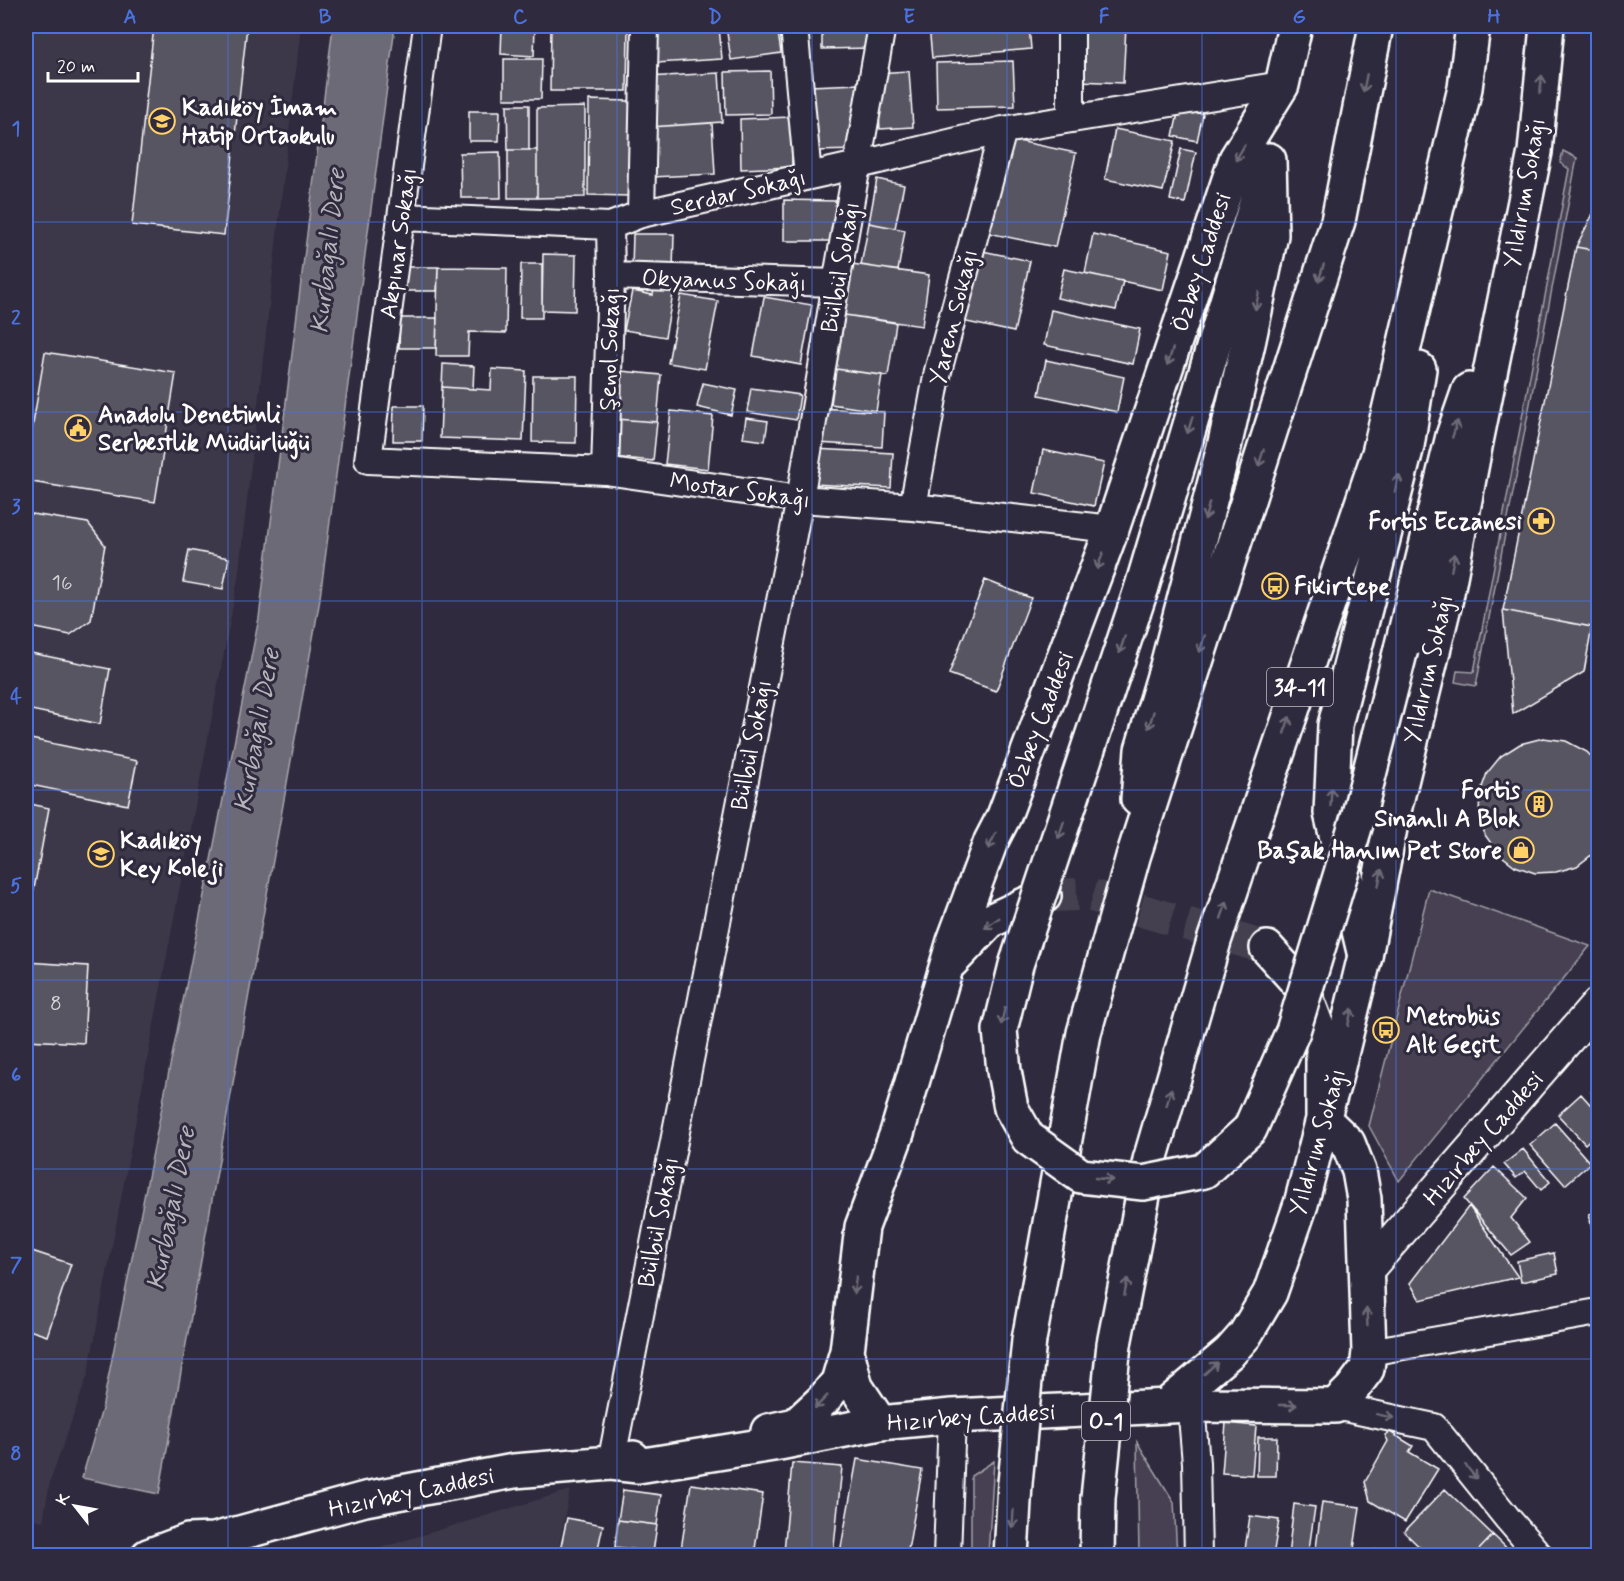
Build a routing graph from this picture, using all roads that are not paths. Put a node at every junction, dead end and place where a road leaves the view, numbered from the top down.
1 (427, 26) edge
2 (645, 26) edge
3 (794, 26) edge
4 (882, 26) edge
5 (1071, 26) edge
6 (1295, 26) edge
7 (1376, 26) edge
8 (1473, 26) edge
9 (1546, 26) edge
10 (1282, 85) junction
11 (1465, 88) junction
12 (1071, 119) junction
13 (1003, 130) junction
14 (1269, 160) junction
15 (858, 165) junction
16 (808, 176) junction
17 (641, 214) junction
18 (402, 217) junction
19 (610, 226) junction
20 (1512, 266) junction
21 (611, 276) junction
22 (836, 283) junction
23 (368, 460) joint
24 (605, 471) junction
25 (800, 499) junction
26 (913, 507) junction
27 (1112, 529) junction
28 (1133, 857) junction
29 (1044, 896) tunnel mouth
30 (1267, 948) tunnel mouth
31 (1365, 956) junction
32 (947, 966) junction
33 (1599, 1004) edge
34 (1599, 1021) edge
35 (1569, 1039) junction
36 (1323, 1119) junction
37 (1366, 1271) junction
38 (1599, 1312) edge
39 (1114, 1344) joint
40 (846, 1351) junction
41 (1369, 1352) junction
42 (1178, 1405) junction
43 (1335, 1406) junction
44 (952, 1416) junction
45 (880, 1423) junction
46 (611, 1463) junction
47 (208, 1548) edge
48 (148, 1556) edge
49 (947, 1556) edge
50 (1011, 1556) edge
51 (1097, 1556) edge
52 (1198, 1556) edge
53 (1540, 1556) edge

1 - 18 street, Akpınar Sokağı
2 - 17 street
3 - 16 street
4 - 15 street, Bülbül Sokağı
5 - 12 street
6 - 10 main road, Özbey Caddesi
7 -> 28 main road
8 - 11 main road, 34-11
20 -> 9 main road, Yıldırım Sokağı
10 - 12 street, Serdar Sokağı
10 - 14 main road
10 -> 27 main road, Özbey Caddesi
31 -> 11 main road
39 -> 11 main road, 34-11
12 - 13 street, Serdar Sokağı
13 - 15 street, Serdar Sokağı
13 - 26 street, Yaren Sokağı
14 -> 20 main road, bridge
14 -> 28 main road
15 - 16 street, Serdar Sokağı
15 - 22 street, Bülbül Sokağı
16 - 17 street, Serdar Sokağı
17 - 19 street, Serdar Sokağı
18 - 19 street, Serdar Sokağı
18 - 23 street, Akpınar Sokağı
19 - 21 street, Şenol Sokağı
31 -> 20 main road, Yıldırım Sokağı
21 - 22 street, Okyanus Sokağı
21 - 24 street, Şenol Sokağı
22 - 25 street, Bülbül Sokağı
23 - 24 street, Mostar Sokağı
24 - 25 street, Mostar Sokağı
25 - 26 street, Mostar Sokağı
25 - 46 street, Bülbül Sokağı
26 - 27 street, Mostar Sokağı
27 -> 32 main road, Özbey Caddesi
28 -> 50 main road, bridge
29 -> 32 main road
30 - 36 main road
36 -> 31 main road, Yıldırım Sokağı
32 -> 40 main road, Özbey Caddesi
33 - 35 street, Hızırbey Caddesi
34 - 35 street
35 - 37 street, Hızırbey Caddesi
36 - 37 main road
42 -> 36 main road, Yıldırım Sokağı
41 -> 37 main road
38 - 41 street
39 - 51 main road, O-1, bridge
40 - 45 main road, Özbey Caddesi
40 -> 46 main road, Hızırbey Caddesi
41 - 43 main road
42 -> 43 main road, Hızırbey Caddesi
42 - 44 main road, Hızırbey Caddesi
42 - 52 street
43 -> 53 street
44 - 45 main road, Hızırbey Caddesi
44 - 49 street
45 - 46 main road, Hızırbey Caddesi
46 - 47 main road, Hızırbey Caddesi
47 - 48 main road, Hızırbey Caddesi

